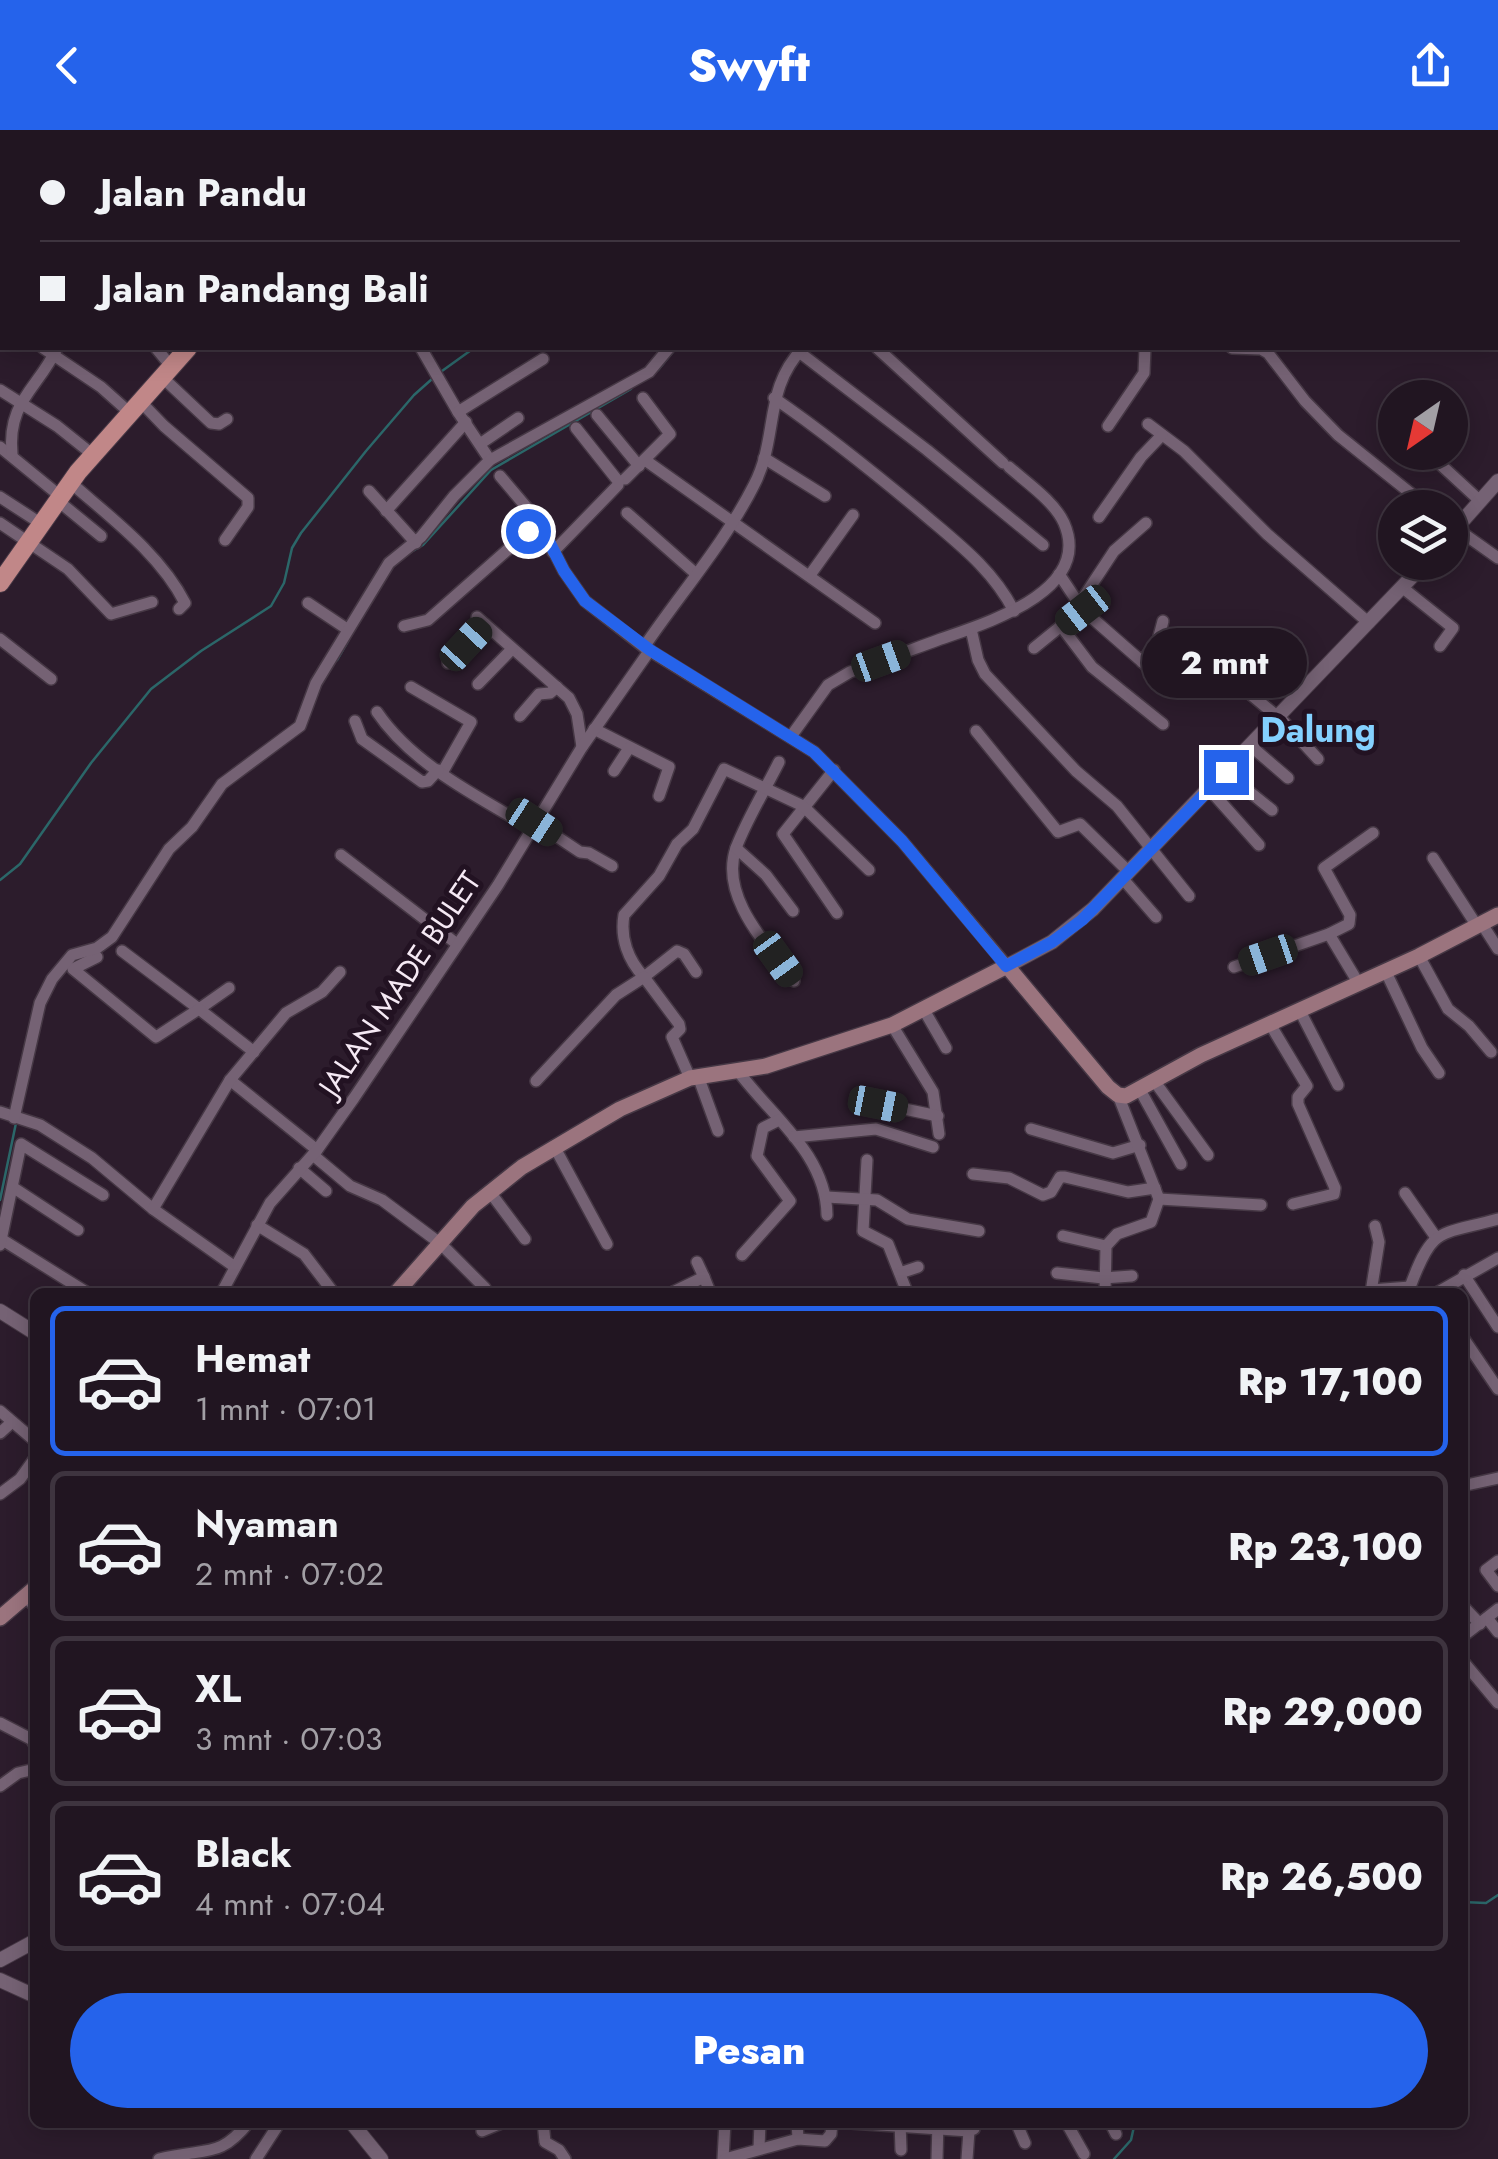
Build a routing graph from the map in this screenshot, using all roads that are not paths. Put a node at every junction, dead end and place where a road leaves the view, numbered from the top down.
1 (51, 350) edge
2 (157, 350) edge
3 (186, 350) edge
4 (422, 350) edge
5 (668, 350) edge
6 (801, 350) edge
7 (878, 350) edge
8 (1145, 350) edge
9 (1260, 350) edge
10 (543, 358) dead end
11 (165, 370) junction
12 (0, 390) edge
13 (643, 398) dead end
14 (774, 398) junction
15 (19, 403) junction
16 (134, 406) junction
17 (597, 415) dead end
18 (462, 417) junction
19 (518, 418) dead end
20 (227, 419) dead end
21 (1148, 424) dead end
22 (1108, 426) dead end
23 (576, 428) dead end
24 (1162, 435) junction
25 (480, 444) junction
26 (0, 447) edge
27 (12, 454) junction
28 (92, 454) junction
29 (764, 458) junction
30 (490, 460) junction
31 (642, 463) junction
32 (1446, 470) edge
33 (500, 476) dead end
34 (626, 479) dead end
35 (1498, 482) edge
36 (1406, 490) edge
37 (369, 491) dead end
38 (62, 493) junction
39 (825, 496) dead end
40 (0, 497) edge
41 (1479, 500) junction
42 (386, 510) junction
43 (1468, 512) edge
44 (626, 513) dead end
45 (853, 514) dead end
46 (1099, 517) dead end
47 (733, 521) junction
48 (539, 522) junction
49 (0, 523) edge
50 (40, 523) junction
51 (1146, 523) dead end
52 (101, 536) dead end
53 (1468, 539) edge
54 (28, 540) junction
55 (225, 540) dead end
56 (416, 543) junction
57 (1043, 545) dead end
58 (553, 552) junction
59 (1498, 558) edge
60 (695, 572) junction
61 (1059, 574) junction
62 (810, 575) junction
63 (1410, 580) edge
64 (0, 583) edge
65 (1403, 588) junction
66 (152, 602) dead end
67 (308, 603) dead end
68 (1081, 607) junction
69 (180, 609) dead end
70 (1014, 611) junction
71 (1163, 622) dead end
72 (876, 623) dead end
73 (1368, 624) junction
74 (404, 626) dead end
75 (1061, 626) junction
76 (347, 629) junction
77 (971, 629) junction
78 (0, 639) edge
79 (1440, 646) dead end
80 (647, 648) junction
81 (1034, 648) dead end
82 (512, 649) junction
83 (1142, 662) junction
84 (448, 663) dead end
85 (1219, 668) dead end
86 (51, 680) dead end
87 (478, 684) dead end
88 (411, 687) dead end
89 (557, 687) junction
90 (1172, 688) dead end
91 (377, 712) dead end
92 (520, 716) dead end
93 (1278, 717) junction
94 (355, 721) dead end
95 (1163, 724) dead end
96 (594, 729) junction
97 (976, 731) dead end
98 (792, 735) junction
99 (582, 746) junction
100 (1252, 747) junction
101 (629, 748) junction
102 (1318, 759) dead end
103 (779, 762) dead end
104 (834, 770) junction
105 (440, 772) junction
106 (614, 772) dead end
107 (1226, 772) junction
108 (1288, 778) dead end
109 (766, 787) junction
110 (1210, 790) junction
111 (659, 796) dead end
112 (803, 806) junction
113 (1272, 810) dead end
114 (533, 825) junction
115 (1373, 833) dead end
116 (1260, 845) dead end
117 (736, 848) junction
118 (1152, 849) junction
119 (341, 854) dead end
120 (1433, 858) dead end
121 (612, 866) dead end
122 (870, 870) dead end
123 (1126, 875) junction
124 (1189, 896) dead end
125 (793, 911) dead end
126 (837, 913) dead end
127 (1498, 916) edge
128 (1156, 917) dead end
129 (1480, 926) junction
130 (1329, 934) junction
131 (457, 944) junction
132 (1498, 949) edge
133 (122, 951) dead end
134 (1420, 956) junction
135 (97, 957) dead end
136 (1005, 967) junction
137 (1234, 967) dead end
138 (340, 972) dead end
139 (696, 972) dead end
140 (1386, 972) junction
141 (644, 976) junction
142 (794, 981) dead end
143 (1359, 984) junction
144 (229, 988) dead end
145 (200, 1010) junction
146 (924, 1010) junction
147 (1300, 1011) junction
148 (1270, 1024) junction
149 (892, 1025) junction
150 (946, 1048) dead end
151 (254, 1052) junction
152 (1491, 1052) dead end
153 (738, 1071) junction
154 (1440, 1073) dead end
155 (694, 1077) junction
156 (230, 1080) junction
157 (536, 1081) dead end
158 (1338, 1085) dead end
159 (1147, 1086) junction
160 (1118, 1095) junction
161 (871, 1102) dead end
162 (0, 1112) edge
163 (938, 1116) junction
164 (14, 1118) junction
165 (779, 1120) junction
166 (1032, 1129) dead end
167 (718, 1131) dead end
168 (939, 1134) dead end
169 (794, 1136) junction
170 (1140, 1145) junction
171 (554, 1146) junction
172 (933, 1147) dead end
173 (315, 1153) junction
174 (1208, 1155) dead end
175 (867, 1160) dead end
176 (1181, 1164) dead end
177 (299, 1168) junction
178 (974, 1174) dead end
179 (14, 1188) junction
180 (326, 1191) dead end
181 (490, 1192) junction
182 (1405, 1193) dead end
183 (103, 1194) dead end
184 (827, 1197) junction
185 (864, 1199) junction
186 (1156, 1204) junction
187 (1293, 1204) dead end
188 (1262, 1205) dead end
189 (153, 1209) junction
190 (827, 1215) dead end
191 (1498, 1219) edge
192 (257, 1225) junction
193 (1375, 1226) dead end
194 (78, 1230) dead end
195 (979, 1231) dead end
196 (1063, 1236) dead end
197 (1436, 1236) junction
198 (525, 1240) dead end
199 (1, 1242) edge
200 (441, 1244) junction
201 (606, 1244) dead end
202 (1106, 1246) junction
203 (742, 1255) dead end
204 (1498, 1258) edge
205 (697, 1262) dead end
206 (918, 1267) dead end
207 (235, 1268) junction
208 (900, 1274) junction
209 (1058, 1274) dead end
210 (1464, 1275) junction
211 (1132, 1276) dead end
212 (704, 1278) junction
213 (1103, 1278) junction
214 (79, 1288) edge
215 (224, 1288) edge
216 (331, 1288) edge
217 (401, 1288) edge
218 (486, 1288) dead end
219 (682, 1288) edge
220 (708, 1288) edge
221 (906, 1288) edge
222 (1104, 1288) edge
223 (1371, 1288) edge
224 (1411, 1288) edge
225 (1444, 1288) edge
226 (0, 1311) edge
227 (1498, 1328) edge
228 (30, 1330) edge
229 (1468, 1345) edge
230 (1498, 1389) edge
231 (0, 1411) edge
232 (12, 1422) junction
233 (0, 1434) edge
234 (30, 1438) edge
235 (30, 1465) edge
236 (1498, 1478) edge
237 (1468, 1485) edge
238 (0, 1494) edge
239 (1498, 1560) edge
240 (1498, 1586) edge
241 (30, 1598) edge
242 (1498, 1609) edge
243 (1468, 1610) edge
244 (0, 1618) edge
245 (1483, 1621) junction
246 (1468, 1632) edge
247 (1498, 1632) edge
248 (1468, 1667) edge
249 (1498, 1703) edge
250 (0, 1723) edge
251 (30, 1738) edge
252 (30, 1770) edge
253 (0, 1786) edge
254 (30, 1945) edge
255 (0, 1960) edge
256 (0, 1980) edge
257 (30, 1994) edge
258 (246, 2128) edge
259 (276, 2128) edge
260 (356, 2128) edge
261 (489, 2128) edge
262 (543, 2128) edge
263 (724, 2128) edge
264 (761, 2128) edge
265 (798, 2128) edge
266 (832, 2128) edge
267 (900, 2128) edge
268 (938, 2128) edge
269 (972, 2128) edge
270 (1019, 2128) edge
271 (1069, 2128) edge
272 (482, 2131) dead end
273 (798, 2139) junction
274 (1025, 2143) dead end
275 (763, 2147) junction
276 (901, 2150) dead end
277 (1084, 2154) dead end
278 (159, 2159) edge
279 (257, 2159) edge
280 (380, 2159) edge
281 (565, 2159) edge
282 (724, 2159) edge
283 (775, 2159) edge
284 (938, 2159) edge
285 (968, 2159) edge

1 - 15 street
1 - 16 street
2 - 11 street
3 - 11 main road
4 - 18 street
5 - 30 street
6 - 14 street, JALAN MADE BULET
6 - 57 street
7 - 61 street
8 - 22 street
9 - 36 street
10 - 18 street
11 - 16 main road
11 - 20 street
12 - 15 street
13 - 31 street
14 - 29 street, JALAN MADE BULET
14 - 70 street
15 - 27 street
15 - 28 street
16 - 28 main road
16 - 55 street
17 - 31 street
18 - 25 street
18 - 42 street
19 - 25 street
21 - 24 street
23 - 58 street
24 - 46 street
24 - 73 street
25 - 30 street
26 - 27 street
27 - 38 street
28 - 38 main road
29 - 39 street
29 - 47 street, JALAN MADE BULET
30 - 56 street
31 - 34 street
31 - 47 street
32 - 41 street
33 - 48 street
35 - 41 street
37 - 42 street
38 - 50 main road
38 - 52 street
38 - 69 street
40 - 50 street
41 - 43 street
42 - 56 street
44 - 60 street
45 - 62 street
47 - 60 street, JALAN MADE BULET
47 - 62 street
48 - 58 street
48 - 74 street
49 - 54 street
50 - 54 main road
51 - 68 street
53 - 59 street
54 - 64 main road
54 - 66 street
56 - 76 street
58 - 80 street
60 - 80 street, JALAN MADE BULET
61 - 68 street
61 - 70 street
62 - 72 street
63 - 65 street
65 - 73 street
65 - 79 street
67 - 76 street
68 - 75 street
68 - 83 street
70 - 77 street
71 - 83 street
73 - 93 street
75 - 81 street
75 - 95 street
76 - 164 street
77 - 98 street
77 - 118 street
78 - 86 street
80 - 96 street, JALAN MADE BULET
80 - 98 street
82 - 84 street
82 - 87 street
82 - 89 street
83 - 90 street
85 - 93 street
88 - 105 street
89 - 92 street
89 - 99 street
91 - 105 street
93 - 100 street
93 - 102 street
94 - 105 street
96 - 99 street, JALAN MADE BULET
96 - 101 street
97 - 123 street
98 - 104 street
99 - 114 street, JALAN MADE BULET
100 - 107 street
100 - 108 street
101 - 106 street
101 - 111 street
103 - 109 street
104 - 112 street
104 - 136 street
105 - 114 street
107 - 110 street
107 - 113 street
109 - 112 street
109 - 117 street
109 - 141 street
110 - 116 street
110 - 118 street
112 - 122 street
112 - 126 street
114 - 121 street
114 - 131 street, JALAN MADE BULET
115 - 130 street
117 - 125 street
117 - 142 street
118 - 123 street
118 - 124 street
119 - 131 street
120 - 129 street
123 - 128 street
123 - 136 street
127 - 129 main road
129 - 132 street
129 - 134 main road
130 - 137 street
130 - 143 street
131 - 173 street, JALAN MADE BULET
133 - 145 street
134 - 140 main road
134 - 152 street
135 - 145 street
136 - 146 main road
136 - 160 main road
138 - 151 street
139 - 141 street
140 - 143 main road
140 - 154 street
141 - 155 street
141 - 157 street
143 - 147 main road
144 - 145 street
145 - 151 street
146 - 149 main road
146 - 150 street
147 - 148 main road
147 - 158 street
148 - 159 main road
148 - 187 street
149 - 153 main road
149 - 163 street
151 - 156 street
153 - 155 main road
153 - 165 street
155 - 167 street
155 - 171 main road
156 - 173 street
156 - 189 street
159 - 160 main road
159 - 174 street
159 - 176 street
160 - 170 street
161 - 163 street
162 - 164 street
163 - 168 street
164 - 189 street
165 - 169 street
165 - 203 street
166 - 170 street
169 - 172 street
169 - 184 street
170 - 186 street
171 - 181 main road
171 - 201 street
173 - 177 street, JALAN MADE BULET
173 - 200 street
175 - 185 street
177 - 180 street
177 - 192 street, JALAN MADE BULET
178 - 186 street
179 - 183 street
179 - 194 street
179 - 199 street
181 - 198 street
181 - 200 main road
182 - 197 street
184 - 185 street
184 - 190 street
185 - 195 street
185 - 208 street
186 - 188 street
186 - 202 street
189 - 207 street
191 - 197 street
192 - 207 street, JALAN MADE BULET
192 - 216 street
193 - 223 street
196 - 202 street
197 - 224 street
199 - 214 street
200 - 217 main road
200 - 218 street
202 - 213 street
204 - 210 street
205 - 212 street
206 - 208 street
207 - 215 street, JALAN MADE BULET
208 - 221 street
209 - 213 street
210 - 225 street
210 - 227 street
211 - 213 street
212 - 219 street
212 - 220 street
213 - 222 street
226 - 228 street
229 - 230 street
231 - 232 street
232 - 233 street
232 - 234 street
235 - 238 street
236 - 237 street
239 - 240 street
241 - 244 main road
242 - 245 street
243 - 245 street
245 - 246 street
245 - 247 street
248 - 249 street
250 - 251 street
252 - 253 street
254 - 255 street
256 - 257 street
258 - 278 street
259 - 279 street
260 - 280 street
261 - 272 street
262 - 281 street
263 - 282 street
264 - 275 street
265 - 273 street
266 - 273 street
267 - 276 street
268 - 284 street
269 - 285 street
270 - 274 street
271 - 277 street
273 - 275 street
275 - 282 street
275 - 283 street

